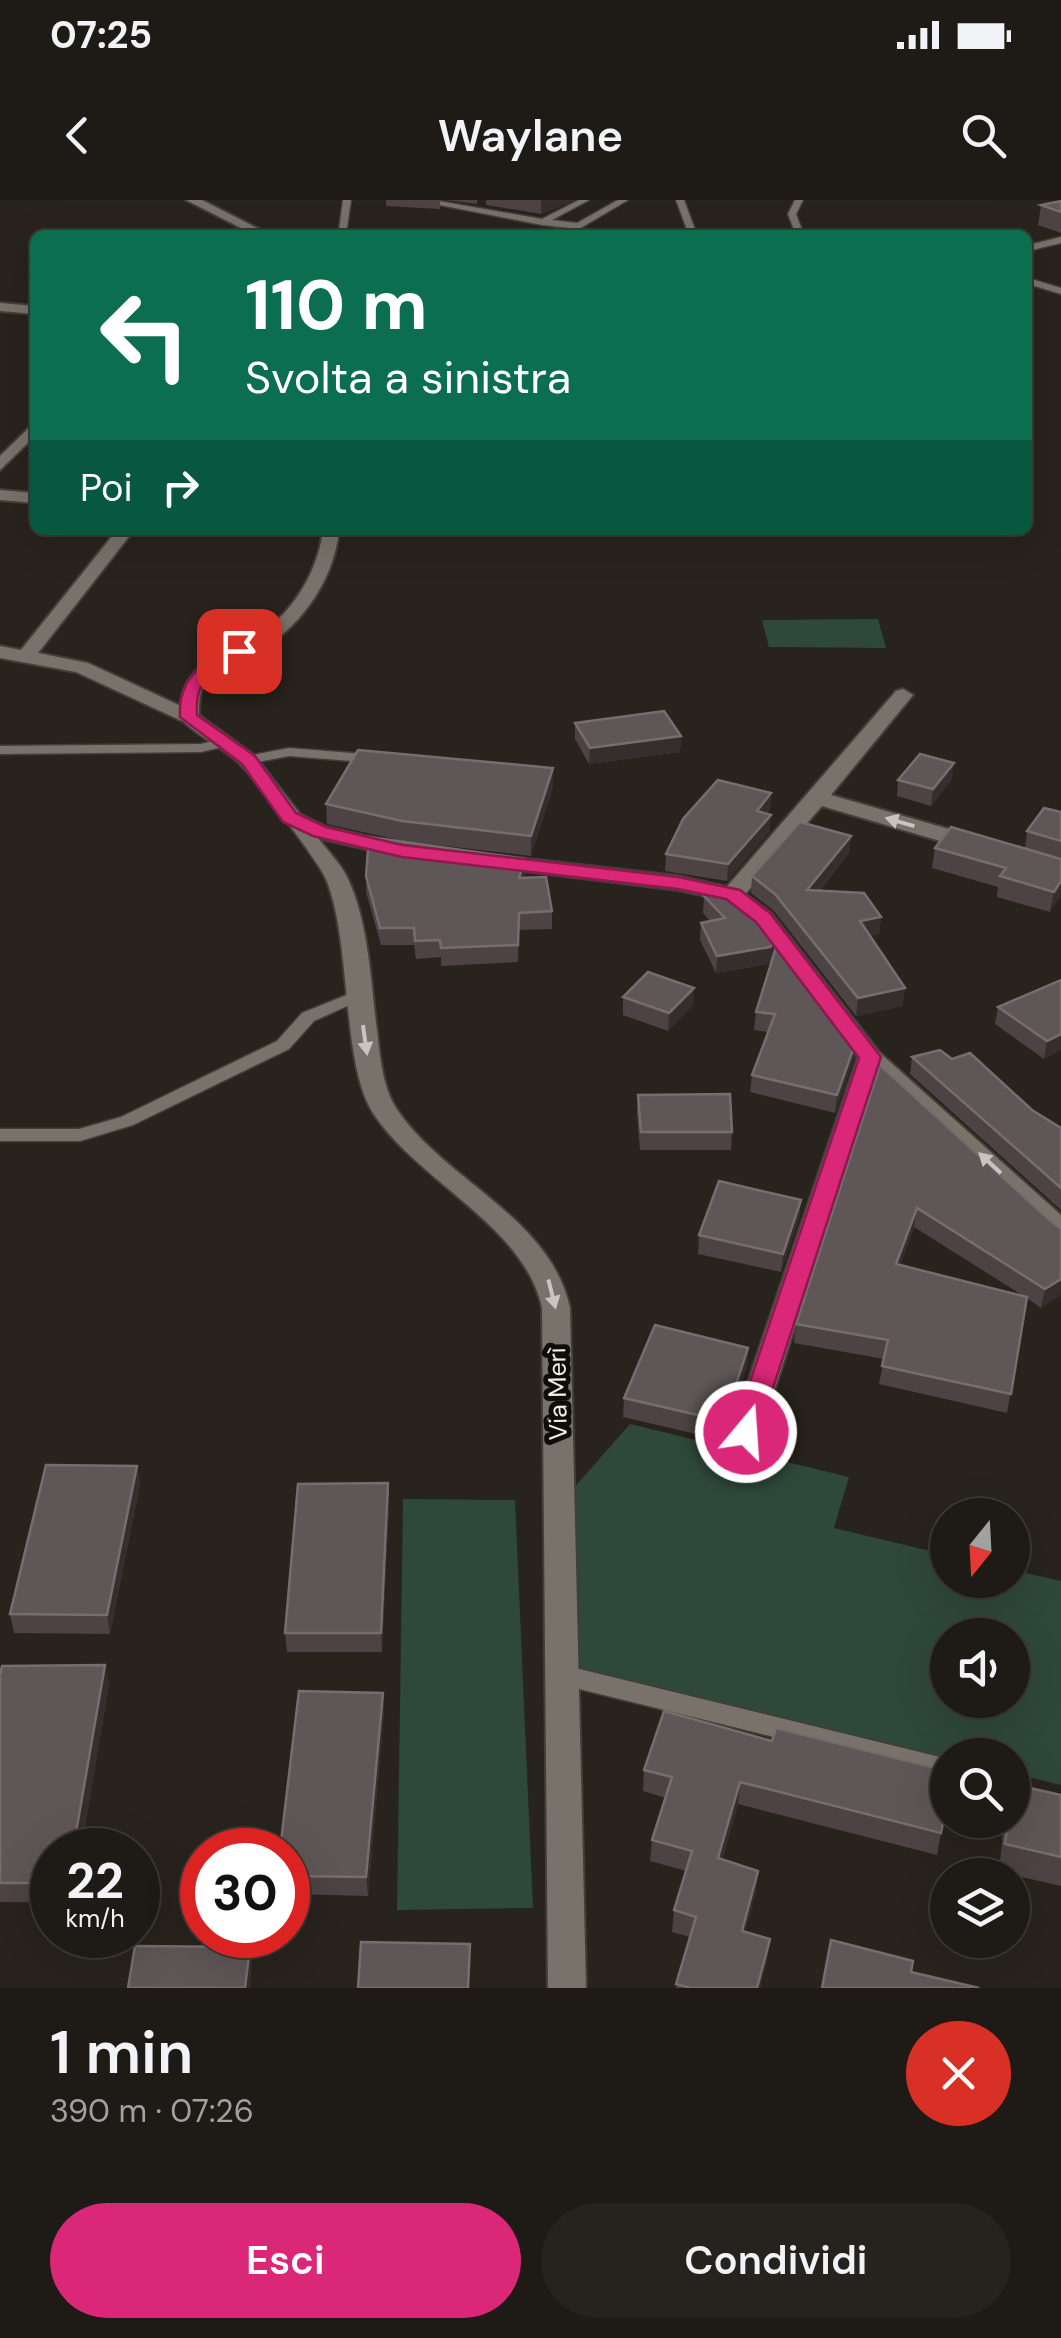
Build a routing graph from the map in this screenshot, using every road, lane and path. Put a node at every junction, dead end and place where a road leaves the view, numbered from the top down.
1 (192, 200) edge
2 (347, 200) edge
3 (418, 200) edge
4 (585, 200) edge
5 (622, 200) edge
6 (680, 200) edge
7 (798, 200) edge
8 (542, 222) junction
9 (257, 230) edge
10 (343, 230) edge
11 (691, 230) edge
12 (798, 230) edge
13 (1061, 240) edge
14 (1032, 247) edge
15 (1032, 281) edge
16 (1061, 291) edge
17 (0, 306) edge
18 (30, 309) edge
19 (30, 432) edge
20 (0, 465) edge
21 (0, 495) edge
22 (30, 498) edge
23 (122, 535) edge
24 (331, 535) edge
25 (0, 652) edge
26 (26, 655) junction
27 (903, 695) dead end
28 (189, 717) junction
29 (226, 742) junction
30 (0, 750) edge
31 (248, 760) junction
32 (398, 760) edge
33 (818, 798) junction
34 (290, 818) junction
35 (1005, 853) edge
36 (461, 858) edge
37 (336, 876) junction
38 (732, 895) junction
39 (359, 995) junction
40 (870, 1057) junction
41 (0, 1135) edge
42 (1061, 1230) edge
43 (746, 1432) dead end
44 (563, 1674) junction
45 (930, 1766) edge
46 (567, 1988) edge

1 - 9 street
2 - 10 lane
3 - 8 lane
4 - 8 lane
5 - 8 lane
6 - 11 lane
7 - 12 lane
13 - 14 lane
15 - 16 lane
17 - 18 street
19 - 20 street
21 - 22 street
23 - 26 street
24 - 28 street
25 - 26 street
26 - 28 street
27 - 33 street
28 - 29 street
29 - 30 lane
29 - 31 street
31 - 32 lane
31 - 34 street
35 -> 33 street
33 - 38 street
34 - 37 street
34 - 37 street
36 - 38 street
37 - 39 street, Via Merì
38 - 40 street
39 - 41 lane
39 -> 44 street, Via Merì
42 -> 40 street
40 - 43 street
44 - 45 lane
44 - 46 street, Via Merì

